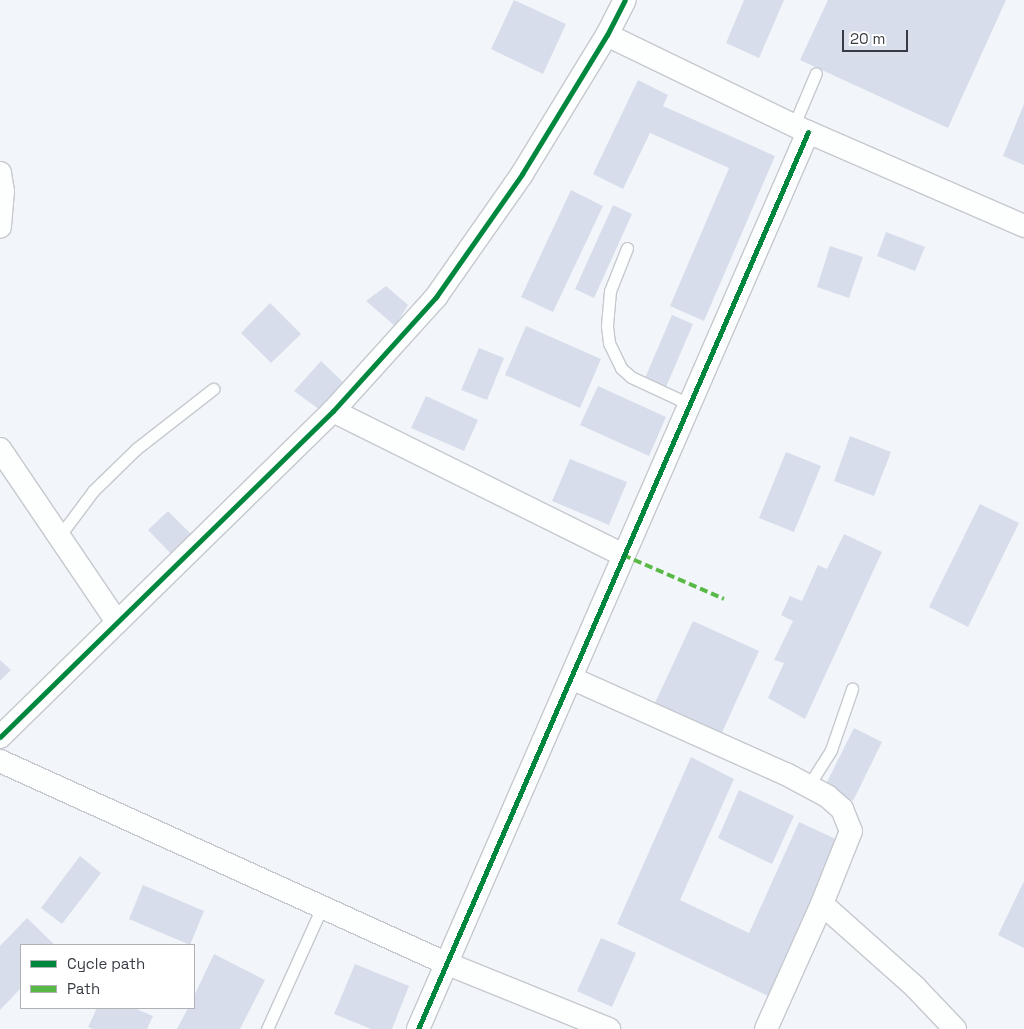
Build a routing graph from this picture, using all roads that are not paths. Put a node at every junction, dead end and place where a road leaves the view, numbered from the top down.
1 (625, 0) edge
2 (607, 35) junction
3 (816, 73) dead end
4 (801, 129) junction
5 (0, 172) edge
6 (1024, 226) edge
7 (0, 227) edge
8 (627, 248) dead end
9 (213, 389) dead end
10 (689, 404) junction
11 (333, 411) junction
12 (0, 449) edge
13 (58, 538) junction
14 (623, 555) junction
15 (117, 622) junction
16 (571, 678) junction
17 (852, 689) dead end
18 (0, 737) edge
19 (0, 761) edge
20 (809, 785) junction
21 (822, 904) junction
22 (322, 907) junction
23 (448, 964) junction
24 (267, 1029) edge
25 (418, 1029) edge
26 (609, 1029) edge
27 (766, 1029) edge
28 (955, 1029) edge

1 - 2 street
2 - 4 street
2 - 11 street
3 - 4 lane
4 - 6 street
4 - 10 street
5 - 7 street
8 - 10 lane
9 - 13 lane
10 - 14 street
11 - 14 street
11 - 15 street
12 - 13 street
13 - 15 street
14 - 16 street
15 - 18 street
16 - 20 street
16 - 23 street
17 - 20 lane
19 - 22 street
20 - 21 street
21 - 27 street
21 - 28 street
22 - 23 street
22 - 24 lane
23 - 25 street
23 - 26 street

